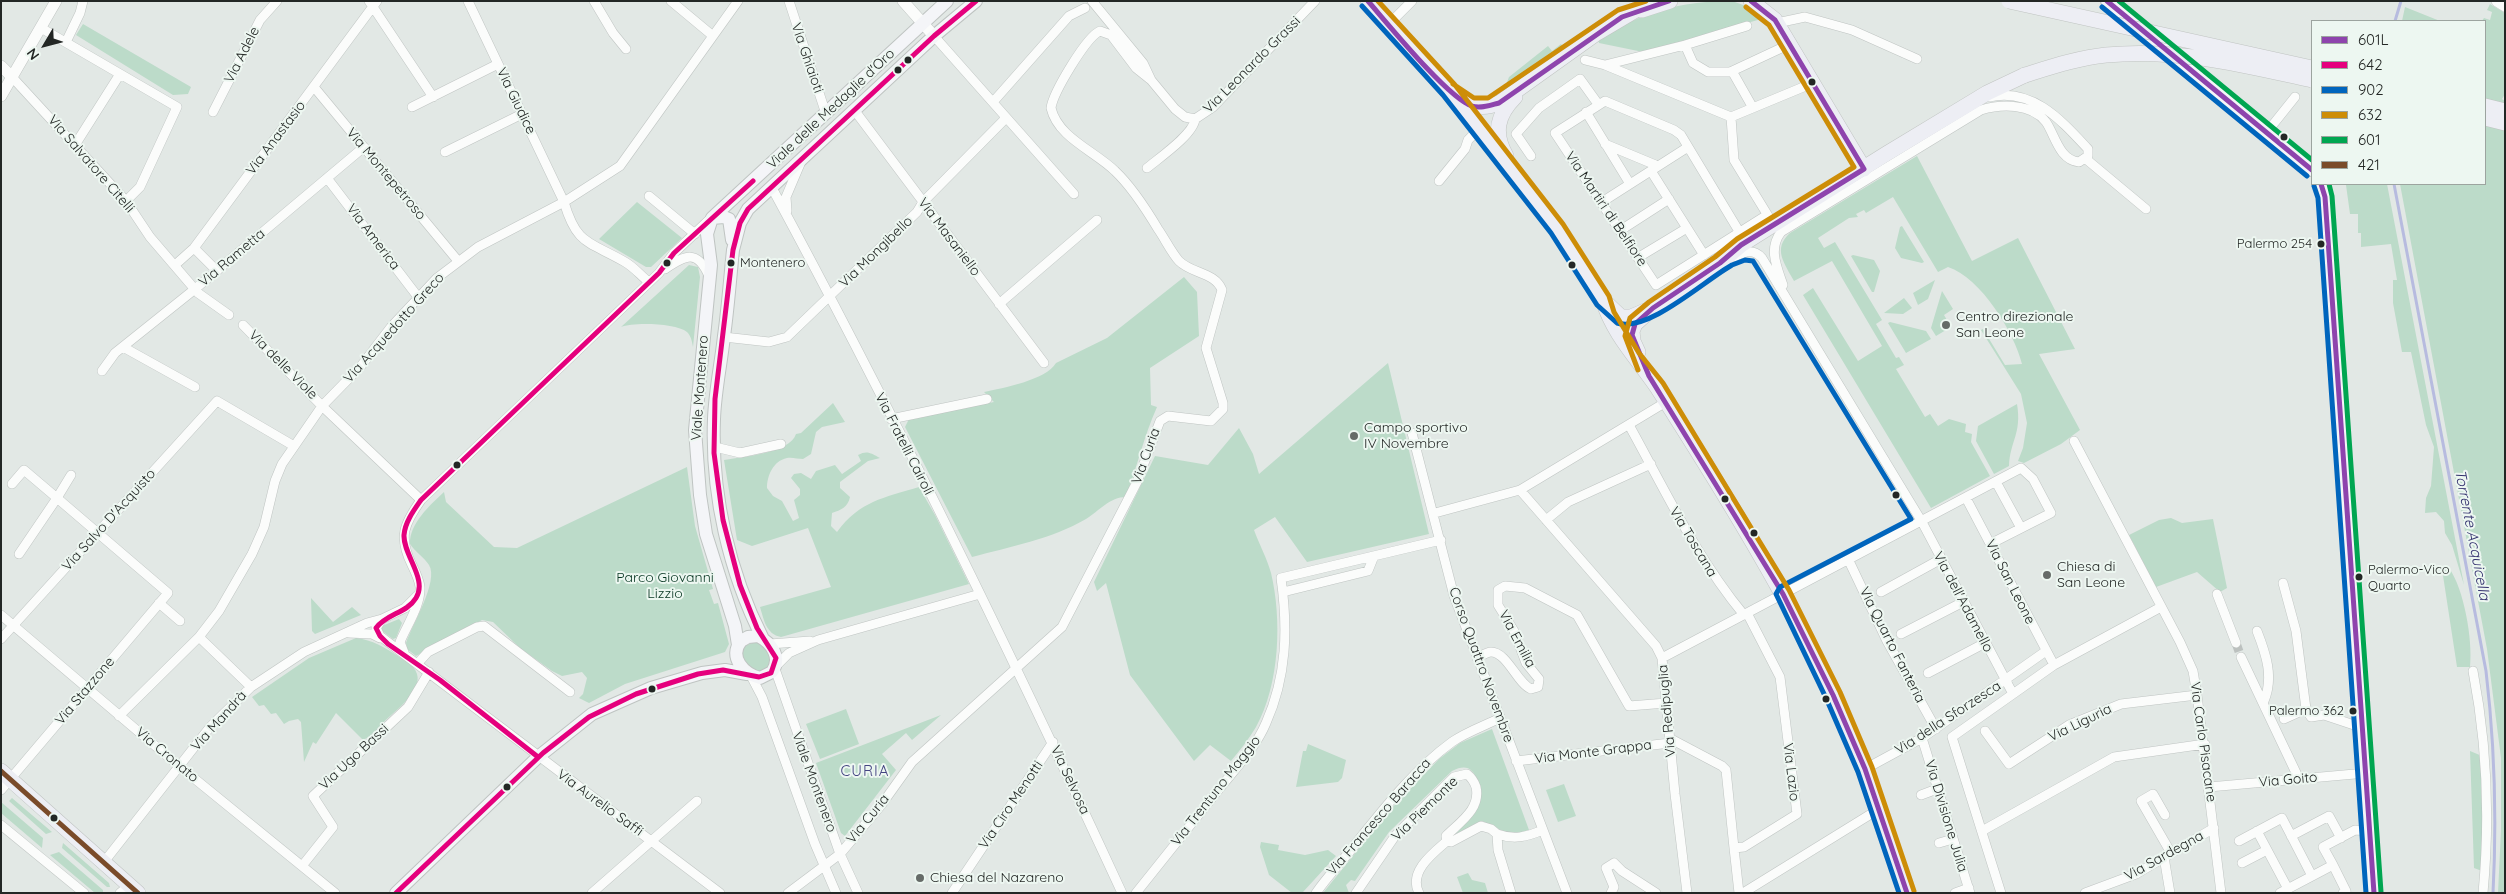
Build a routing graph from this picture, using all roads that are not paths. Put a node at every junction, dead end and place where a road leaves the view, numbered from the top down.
1 (56, 1) edge
2 (276, 1) edge
3 (468, 1) edge
4 (594, 1) edge
5 (671, 1) edge
6 (738, 1) edge
7 (789, 1) edge
8 (903, 1) edge
9 (948, 1) edge
10 (976, 1) edge
11 (1092, 1) edge
12 (1315, 1) edge
13 (1368, 1) edge
14 (1412, 1) edge
15 (1651, 1) edge
16 (1670, 1) edge
17 (1751, 1) edge
18 (2008, 1) edge
19 (2107, 1) edge
20 (2497, 1) edge
21 (82, 3) edge
22 (373, 3) edge
23 (2505, 6) edge
24 (1085, 8) dead end
25 (1622, 17) junction
26 (923, 23) junction
27 (1390, 23) junction
28 (1777, 23) junction
29 (1747, 26) dead end
30 (41, 28) junction
31 (713, 36) junction
32 (934, 36) junction
33 (66, 42) junction
34 (1790, 44) junction
35 (1685, 45) junction
36 (626, 49) dead end
37 (1917, 59) dead end
38 (1585, 60) dead end
39 (498, 64) junction
40 (1605, 65) junction
41 (1, 66) edge
42 (2311, 68) edge
43 (1732, 71) junction
44 (120, 74) junction
45 (12, 77) junction
46 (1151, 80) junction
47 (2311, 80) edge
48 (1530, 81) junction
49 (1814, 83) junction
50 (314, 87) junction
51 (1449, 90) junction
52 (1, 96) edge
53 (433, 97) junction
54 (2296, 97) dead end
55 (992, 102) junction
56 (1972, 102) junction
57 (1598, 104) junction
58 (2486, 106) edge
59 (412, 107) dead end
60 (1753, 108) junction
61 (855, 111) junction
62 (2505, 111) edge
63 (213, 112) dead end
64 (1586, 112) junction
65 (522, 114) junction
66 (826, 114) junction
67 (1731, 117) junction
68 (1006, 118) junction
69 (2486, 118) edge
70 (1195, 119) junction
71 (2505, 123) edge
72 (1478, 130) junction
73 (2267, 132) junction
74 (1605, 144) junction
75 (75, 145) junction
76 (364, 147) junction
77 (1688, 148) junction
78 (445, 152) dead end
79 (1532, 156) dead end
80 (2086, 159) junction
81 (802, 160) junction
82 (1147, 168) dead end
83 (1655, 168) junction
84 (1864, 169) junction
85 (2311, 169) edge
86 (1515, 174) junction
87 (327, 178) junction
88 (1439, 181) dead end
89 (1630, 184) junction
90 (2321, 185) edge
91 (772, 188) junction
92 (1074, 194) dead end
93 (649, 196) dead end
94 (1669, 200) junction
95 (126, 201) junction
96 (564, 202) junction
97 (923, 202) junction
98 (1602, 202) junction
99 (2146, 209) dead end
100 (712, 218) junction
101 (790, 220) junction
102 (1097, 220) dead end
103 (1770, 220) junction
104 (740, 224) joint
105 (1687, 228) junction
106 (1621, 230) junction
107 (1740, 233) junction
108 (694, 234) junction
109 (194, 248) junction
110 (733, 250) junction
111 (1704, 255) junction
112 (1639, 258) junction
113 (458, 261) junction
114 (1720, 263) junction
115 (174, 265) junction
116 (217, 271) junction
117 (659, 273) junction
118 (710, 277) junction
119 (649, 282) junction
120 (195, 289) junction
121 (418, 297) junction
122 (829, 297) junction
123 (1787, 299) junction
124 (1603, 300) junction
125 (999, 304) junction
126 (1653, 308) junction
127 (229, 315) dead end
128 (243, 325) dead end
129 (724, 337) junction
130 (123, 347) junction
131 (1044, 363) dead end
132 (102, 370) dead end
133 (1649, 376) junction
134 (195, 387) dead end
135 (987, 399) dead end
136 (1666, 402) junction
137 (322, 406) junction
138 (892, 419) junction
139 (1629, 425) junction
140 (1412, 433) dead end
141 (2074, 441) dead end
142 (781, 444) dead end
143 (294, 446) junction
144 (714, 447) junction
145 (1650, 464) junction
146 (71, 475) dead end
147 (1996, 482) junction
148 (12, 484) dead end
149 (1520, 490) junction
150 (57, 498) junction
151 (1966, 498) junction
152 (421, 500) junction
153 (1435, 513) junction
154 (1546, 520) junction
155 (1922, 522) junction
156 (2021, 528) junction
157 (97, 532) junction
158 (1441, 540) junction
159 (1990, 544) junction
160 (19, 554) dead end
161 (1374, 556) junction
162 (1941, 559) junction
163 (1849, 561) junction
164 (2283, 583) dead end
165 (1283, 592) junction
166 (1880, 592) dead end
167 (980, 594) junction
168 (1783, 594) junction
169 (2217, 594) dead end
170 (418, 595) junction
171 (1963, 602) junction
172 (159, 603) junction
173 (2160, 607) junction
174 (1745, 614) junction
175 (1, 615) edge
176 (382, 619) junction
177 (180, 621) dead end
178 (14, 626) junction
179 (2257, 631) dead end
180 (341, 634) junction
181 (1901, 634) dead end
182 (199, 637) junction
183 (1, 639) edge
184 (385, 640) junction
185 (818, 640) junction
186 (767, 642) junction
187 (1985, 643) junction
188 (2236, 643) tunnel mouth
189 (737, 647) junction
190 (2046, 652) junction
191 (405, 655) junction
192 (2241, 657) tunnel mouth
193 (1477, 658) junction
194 (1662, 658) junction
195 (418, 663) junction
196 (2054, 665) junction
197 (776, 667) junction
198 (1017, 668) junction
199 (2473, 671) dead end
200 (429, 672) junction
201 (702, 673) junction
202 (1928, 673) dead end
203 (749, 675) junction
204 (2005, 681) junction
205 (251, 687) junction
206 (87, 689) junction
207 (570, 692) dead end
208 (2013, 694) junction
209 (2197, 695) junction
210 (2264, 701) junction
211 (1666, 703) junction
212 (2306, 709) junction
213 (120, 716) junction
214 (1500, 718) junction
215 (2284, 719) dead end
216 (2363, 728) junction
217 (1936, 730) junction
218 (1986, 731) dead end
219 (1922, 738) junction
220 (1670, 740) junction
221 (1053, 742) junction
222 (2205, 744) junction
223 (538, 757) junction
224 (1516, 761) junction
225 (180, 766) junction
226 (1865, 770) junction
227 (2366, 773) junction
228 (2299, 779) junction
229 (4, 780) edge
230 (2209, 788) junction
231 (1937, 790) junction
232 (1921, 795) dead end
233 (697, 801) dead end
234 (1880, 808) junction
235 (2165, 815) dead end
236 (1, 825) edge
237 (2214, 828) junction
238 (1543, 830) junction
239 (1982, 830) junction
240 (2257, 831) junction
241 (2370, 831) junction
242 (1497, 834) junction
243 (2291, 836) junction
244 (2341, 838) junction
245 (1953, 839) junction
246 (651, 841) junction
247 (1447, 841) junction
248 (2239, 841) dead end
249 (1939, 844) dead end
250 (1734, 848) junction
251 (2267, 850) junction
252 (840, 854) junction
253 (2167, 855) junction
254 (104, 862) junction
255 (2242, 863) dead end
256 (2333, 865) junction
257 (302, 866) junction
258 (824, 867) junction
259 (2312, 876) junction
260 (1326, 877) junction
261 (129, 890) edge
262 (2290, 890) edge
263 (1969, 891) edge
264 (84, 893) edge
265 (335, 893) edge
266 (396, 893) edge
267 (592, 893) edge
268 (720, 893) edge
269 (788, 893) edge
270 (836, 893) edge
271 (858, 893) edge
272 (952, 893) edge
273 (1122, 893) edge
274 (1136, 893) edge
275 (1308, 893) edge
276 (1316, 893) edge
277 (1356, 893) edge
278 (1419, 893) edge
279 (1511, 893) edge
280 (1567, 893) edge
281 (1611, 893) edge
282 (1656, 893) edge
283 (1687, 893) edge
284 (1739, 893) edge
285 (1743, 893) edge
286 (1907, 893) edge
287 (1955, 893) edge
288 (2001, 893) edge
289 (2087, 893) edge
290 (2170, 893) edge
291 (2221, 893) edge
292 (2343, 893) edge
293 (2374, 893) edge
294 (2483, 893) edge

1 - 30 street
2 - 63 street, Via Adele
3 - 39 street, Via Giudice
4 - 36 street
5 - 31 street
6 - 31 street, Via Acquedotto Greco
7 - 66 street, Via Ghiaioti
8 - 26 street
9 - 26 main road, Viale delle Medaglie d'Oro
10 - 32 main road, Viale delle Medaglie d'Oro
11 - 46 street, Via Leonardo Grassi
12 - 70 street, Via Leonardo Grassi
13 - 27 main road
14 - 27 street
15 - 25 main road
16 - 25 main road
17 - 28 main road
18 - 42 main road, bridge
19 - 73 main road
20 - 23 street
21 - 33 street
22 - 50 street, Via Anastasio
22 - 53 street
24 - 55 street
25 - 48 main road
26 - 32 street
26 - 66 main road, Viale delle Medaglie d'Oro
27 - 51 main road
28 - 34 main road
28 - 37 street
29 - 35 street
30 - 33 street
30 - 45 street
31 - 96 street, Via Acquedotto Greco
32 - 55 street
32 - 61 main road, Viale delle Medaglie d'Oro
33 - 44 street
34 - 43 street
34 - 49 main road
35 - 40 street
35 - 43 street
38 - 40 street
39 - 53 street
39 - 65 street, Via Giudice
40 - 67 street
41 - 45 street, Via Salvatore Citelli
43 - 60 street
44 - 75 street
44 - 95 street
45 - 52 street
45 - 75 street, Via Salvatore Citelli
46 - 70 street, Via Leonardo Grassi
46 - 198 street, Via Curia
47 - 56 main road, bridge
48 - 51 main road
48 - 86 main road
49 - 60 street
49 - 84 main road
50 - 76 street, Via Montepetroso
50 - 109 street, Via Anastasio
51 - 72 main road
53 - 59 street
54 - 73 street
55 - 68 street
56 - 80 street
56 - 84 main road
57 - 64 street
57 - 77 street
57 - 79 street
58 - 62 main road
60 - 67 street
61 - 81 main road, Viale delle Medaglie d'Oro
61 - 97 street, Via Masaniello
64 - 74 street
64 - 98 street, Via Martiri di Belfiore
65 - 78 street
65 - 96 street, Via Giudice
66 - 100 main road, Viale delle Medaglie d'Oro
67 - 103 street
68 - 92 street
68 - 97 street, Via Mongibello
69 - 71 main road
70 - 82 street
72 - 86 main road
72 - 88 street
73 - 85 main road
74 - 83 street
74 - 89 street
75 - 95 street, Via Salvatore Citelli
76 - 87 street, Via Rametta
76 - 113 street, Via Montepetroso
77 - 83 street
77 - 107 street
80 - 99 street
80 - 123 street
81 - 91 main road, Viale delle Medaglie d'Oro
81 - 101 street
83 - 89 street
83 - 94 street
84 - 103 main road
86 - 124 main road
87 - 116 street, Via Rametta
87 - 121 street, Via America
89 - 98 street
90 - 216 main road
91 - 101 street, Via Fratelli Cairoli
91 - 104 main road, Viale delle Medaglie d'Oro
93 - 108 street
94 - 105 street
94 - 106 street
95 - 115 street, Via Salvatore Citelli
96 - 113 street, Via Acquedotto Greco
96 - 119 street, Via Giudice
97 - 122 street, Via Mongibello
97 - 125 street, Via Masaniello
98 - 106 street, Via Martiri di Belfiore
100 - 108 street, Viale delle Medaglie d'Oro
100 - 110 main road
100 - 118 main road, Viale Montenero
101 - 122 street, Via Fratelli Cairoli
102 - 125 street
103 - 107 street
103 - 114 main road
104 - 110 main road, Viale Montenero
105 - 111 street
105 - 112 street
106 - 112 street, Via Martiri di Belfiore
107 - 111 street
108 - 117 street, Viale delle Medaglie d'Oro
109 - 115 street, Via Anastasio
109 - 116 street
110 - 129 main road, Viale Montenero
111 - 112 street, Via Martiri di Belfiore
113 - 121 street, Via Acquedotto Greco
114 - 123 street
114 - 126 main road
115 - 120 street, Via Salvatore Citelli
116 - 120 street, Via Rametta
117 - 118 street
117 - 119 street, Viale delle Medaglie d'Oro
118 - 189 main road, Viale Montenero
119 - 152 street, Viale delle Medaglie d'Oro
120 - 127 street
120 - 130 street, Via Rametta
121 - 137 street, Via Acquedotto Greco
122 - 129 street, Via Mongibello
122 - 138 street, Via Fratelli Cairoli
123 - 155 street, Via dell'Adamello
124 - 126 main road
124 - 133 main road
125 - 131 street, Via Masaniello
126 - 133 main road
128 - 137 street, Via delle Viole
129 - 144 main road, Viale Montenero
130 - 132 street, Via Rametta
130 - 134 street
133 - 136 main road
135 - 138 street
136 - 139 street
136 - 168 main road
137 - 143 street, Via Acquedotto Greco
137 - 152 street, Via delle Viole
138 - 167 street, Via Fratelli Cairoli
139 - 145 street, Via Toscana
139 - 149 street
140 - 153 street, Corso Quattro Novembre
141 - 173 street, Via Carlo Pisacane
142 - 144 street
143 - 157 street, Via Salvo D'Acquisto
143 - 182 street, Via Acquedotto Greco
144 - 186 main road, Viale Montenero
145 - 154 street
145 - 174 street, Via Toscana
146 - 150 street
147 - 151 street
147 - 156 street
147 - 156 street
148 - 150 street
149 - 153 street
149 - 154 street, Via Redipuglia
150 - 157 street
150 - 160 street
151 - 155 street
151 - 159 street, Via San Leone
152 - 170 street, Viale delle Medaglie d'Oro
153 - 158 street, Corso Quattro Novembre
154 - 194 street, Via Redipuglia
155 - 162 street, Via dell'Adamello
155 - 163 street
156 - 159 street
157 - 172 street, Via Stazzone
157 - 178 street, Via Salvo D'Acquisto
158 - 161 street
158 - 193 street, Corso Quattro Novembre
159 - 190 street, Via San Leone
161 - 165 street
161 - 165 street
162 - 166 street
162 - 171 street, Via dell'Adamello
163 - 168 street
163 - 217 street, Via Quarto Fanteria
164 - 212 street
165 - 274 street, Via Trentuno Maggio
167 - 185 street
167 - 198 street, Via Fratelli Cairoli
168 - 174 street
168 - 226 main road
169 - 188 street
170 - 176 street
170 - 191 street
171 - 181 street
171 - 187 street, Via dell'Adamello
172 - 177 street
172 - 206 street, Via Stazzone
173 - 196 street
173 - 209 street, Via Carlo Pisacane
174 - 194 street
174 - 250 street, Via Lazio
175 - 178 street, Via Cronato
176 - 180 street, Via Mandrà
176 - 184 street
178 - 183 street, Via Salvo D'Acquisto
178 - 206 street, Via Cronato
179 - 210 street
180 - 184 street
180 - 205 street, Via Mandrà
182 - 205 street
182 - 213 street, Via Acquedotto Greco
184 - 191 street, Via Aurelio Saffi
185 - 186 street
185 - 197 street
186 - 189 main road
186 - 197 main road
187 - 202 street
187 - 204 street, Via dell'Adamello
189 - 201 main road
189 - 203 main road
190 - 196 street, Via San Leone
190 - 204 street
191 - 195 street, Via Aurelio Saffi
192 - 210 street
193 - 211 street, Via Emilia
193 - 214 street, Corso Quattro Novembre
194 - 211 street, Via Redipuglia
195 - 200 street, Via Aurelio Saffi
195 - 207 street
196 - 208 street
197 - 203 main road
197 - 252 street, Viale Montenero
198 - 221 street, Via Selvosa
198 - 252 street, Via Curia
199 - 294 street
200 - 223 street, Via Aurelio Saffi
200 - 257 street, Via Ugo Bassi
201 - 203 main road
201 - 223 main road
203 - 258 street, Viale Montenero
204 - 208 street, Via della Sforzesca
204 - 217 street, Via della Sforzesca
205 - 225 street, Via Mandrà
206 - 213 street, Via Cronato
206 - 229 street, Via Stazzone
208 - 239 street, Via della Sforzesca
209 - 218 street, Via Liguria
209 - 222 street, Via Carlo Pisacane
210 - 228 street
211 - 220 street, Via Redipuglia
212 - 215 street
212 - 216 street
213 - 225 street, Via Cronato
214 - 224 street, Corso Quattro Novembre
214 - 260 street, Via Francesco Baracca
216 - 227 main road
217 - 219 street, Via della Sforzesca
219 - 226 street, Via della Sforzesca
219 - 231 street, Via Divisione Julia
220 - 224 street, Via Monte Grappa
220 - 250 street
220 - 283 street, Via Redipuglia
221 - 272 street, Via Ciro Menotti
221 - 273 street, Via Selvosa
222 - 230 street, Via Carlo Pisacane
222 - 239 street
223 - 246 street, Via Aurelio Saffi
223 - 266 main road
224 - 238 street, Corso Quattro Novembre
225 - 254 street, Via Mandrà
225 - 257 street, Via Cronato
226 - 234 main road
227 - 228 street, Via Goito
227 - 241 main road
228 - 230 street, Via Goito
229 - 254 main road
230 - 237 street, Via Carlo Pisacane
231 - 232 street
231 - 245 street, Via Divisione Julia
233 - 246 street
234 - 285 street
234 - 286 main road
235 - 253 street
236 - 264 street
237 - 253 street, Via Sardegna
237 - 291 street, Via Carlo Pisacane
238 - 242 street
238 - 280 street, Corso Quattro Novembre
239 - 288 street
240 - 243 street
240 - 248 street
240 - 251 street
241 - 244 street
241 - 293 main road
242 - 247 street
242 - 279 street
243 - 244 street
243 - 259 street
244 - 256 street
245 - 249 street
245 - 263 street, Via Divisione Julia
246 - 267 street
246 - 268 street, Via Aurelio Saffi
247 - 277 street, Via Piemonte
247 - 278 street
250 - 284 street
251 - 255 street
251 - 262 street
252 - 258 street, Via Curia
252 - 271 street, Viale Montenero
253 - 289 street, Via Sardegna
253 - 290 street
254 - 261 main road
256 - 259 street
256 - 292 street
257 - 265 street, Via Cronato
258 - 269 street, Via Curia
258 - 270 street, Viale Montenero
259 - 262 street
260 - 275 street
260 - 276 street, Via Francesco Baracca
263 - 287 street
281 - 282 street

